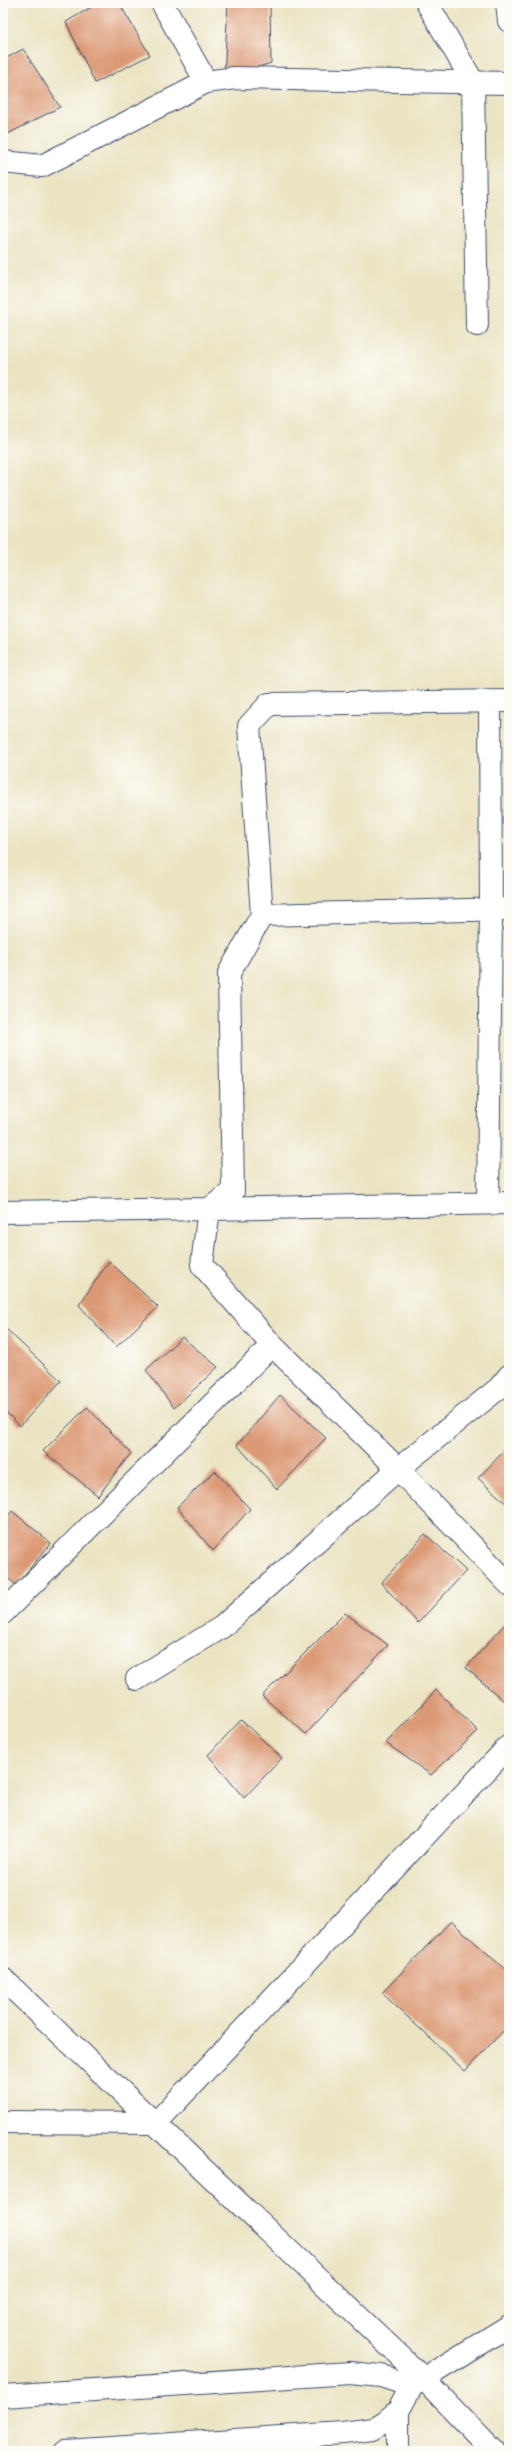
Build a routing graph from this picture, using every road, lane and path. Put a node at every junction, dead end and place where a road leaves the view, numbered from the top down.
1 (162, 3) edge
2 (427, 3) edge
3 (507, 3) edge
4 (509, 21) edge
5 (206, 82) junction
6 (473, 82) junction
7 (509, 83) edge
8 (3, 162) edge
9 (477, 325) dead end
10 (499, 701) edge
11 (500, 909) edge
12 (262, 916) junction
13 (499, 1203) edge
14 (209, 1209) junction
15 (3, 1212) edge
16 (272, 1345) junction
17 (509, 1376) edge
18 (398, 1469) junction
19 (509, 1584) edge
20 (3, 1613) edge
21 (137, 1679) dead end
22 (509, 1746) edge
23 (3, 1979) edge
24 (3, 2122) edge
25 (156, 2123) junction
26 (509, 2326) edge
27 (418, 2383) junction
28 (3, 2396) edge
29 (398, 2411) junction
30 (65, 2451) edge
31 (398, 2451) edge
32 (493, 2451) edge

1 - 5 street
2 - 6 street
3 - 4 street
5 - 6 street
5 - 8 street
6 - 7 street
6 - 9 street
10 - 11 street
10 - 12 street
11 - 12 street
11 - 13 street
12 - 14 street
13 - 14 street
14 - 15 street
14 - 16 street
16 - 18 street
16 - 20 street
17 - 18 street
18 - 19 street
18 - 21 street
22 - 25 street
23 - 25 street
24 - 25 street
25 - 27 street
26 - 27 street
27 - 28 street
27 - 29 street
27 - 32 street
29 - 30 street
29 - 31 street

